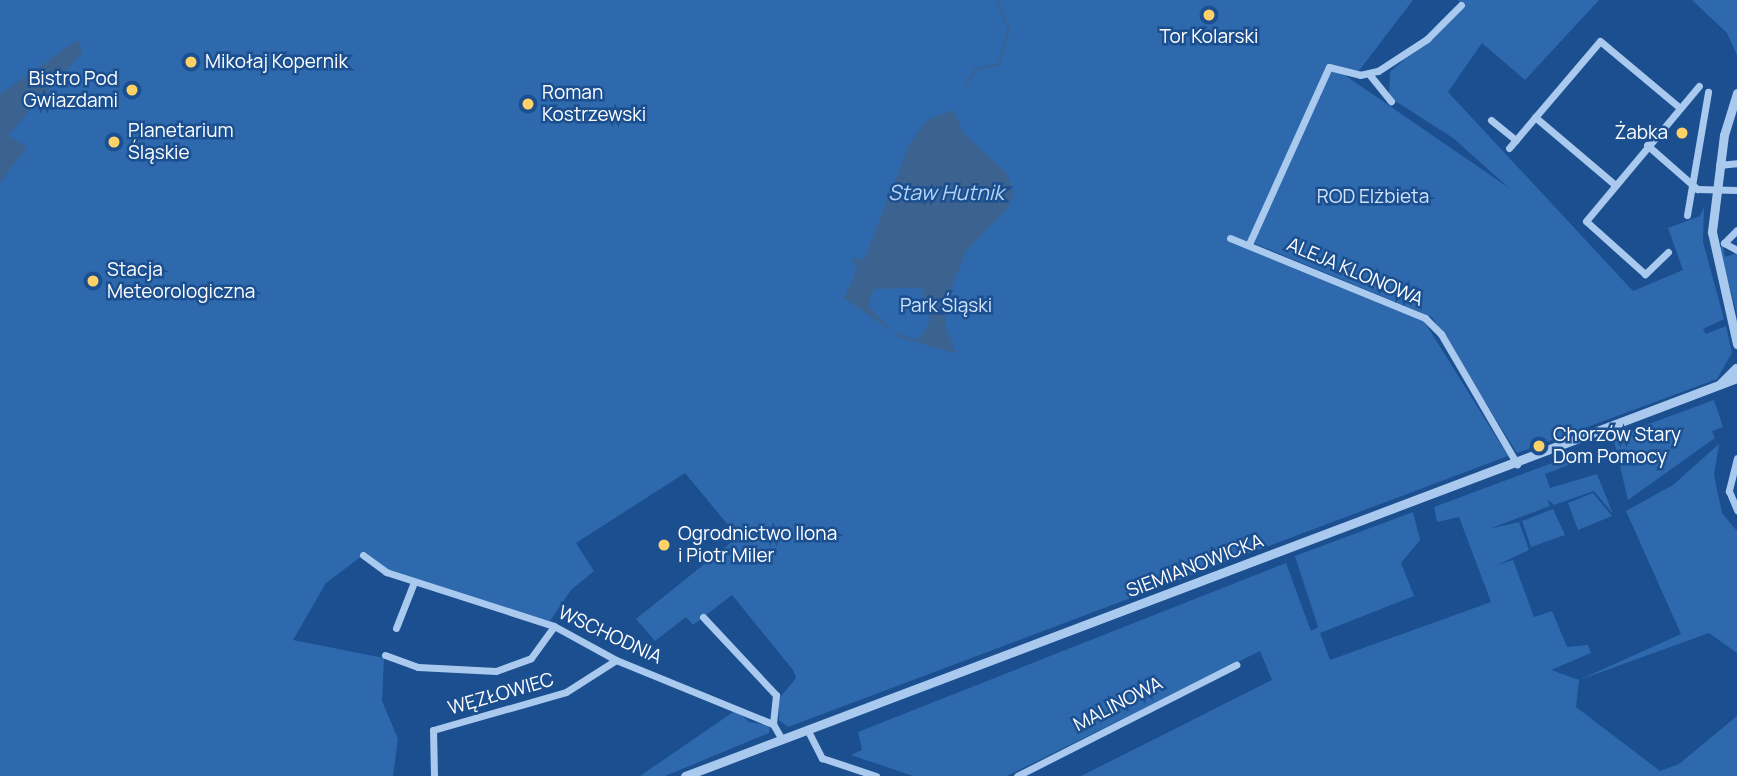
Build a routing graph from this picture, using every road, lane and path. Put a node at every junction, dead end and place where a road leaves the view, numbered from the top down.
1 (1460, 4) edge
2 (1369, 74) junction
3 (1699, 86) dead end
4 (1708, 92) dead end
5 (1736, 97) edge
6 (1391, 101) dead end
7 (1679, 107) junction
8 (1535, 117) junction
9 (1491, 120) dead end
10 (1516, 140) junction
11 (1647, 145) junction
12 (1509, 148) dead end
13 (1737, 163) edge
14 (1719, 165) junction
15 (1693, 183) junction
16 (1614, 184) junction
17 (1737, 190) edge
18 (1714, 193) junction
19 (1687, 215) dead end
20 (1737, 230) edge
21 (1230, 238) dead end
22 (1713, 243) junction
23 (1724, 243) junction
24 (1249, 244) junction
25 (1737, 250) edge
26 (1668, 253) dead end
27 (1736, 332) edge
28 (1737, 344) edge
29 (1737, 366) edge
30 (1737, 378) edge
31 (1716, 388) junction
32 (1737, 458) edge
33 (1517, 464) junction
34 (1737, 510) edge
35 (363, 555) dead end
36 (414, 582) junction
37 (703, 617) dead end
38 (554, 626) junction
39 (396, 628) dead end
40 (385, 655) dead end
41 (617, 660) junction
42 (1236, 665) dead end
43 (773, 724) junction
44 (807, 729) junction
45 (781, 738) junction
46 (434, 776) edge
47 (685, 776) edge
48 (876, 776) edge
49 (1017, 776) edge

1 - 2 street
2 - 6 street
2 - 24 street
3 - 7 street
4 - 15 street
5 - 14 street
7 - 8 street
7 - 11 street
8 - 10 street
8 - 16 street
9 - 10 street
10 - 12 street
11 - 15 street
11 - 16 street
13 - 14 street
14 - 18 street
15 - 18 street
15 - 19 street
16 - 26 street
17 - 18 street
18 - 22 street
20 - 23 street
21 - 24 street, ALEJA KLONOWA
22 - 23 street
22 - 27 street
23 - 25 street
24 - 33 street, ALEJA KLONOWA
27 - 28 street
29 - 31 street, SIEMIANOWICKA
30 - 31 street, SIEMIANOWICKA
31 - 33 street, SIEMIANOWICKA
32 - 34 street
33 - 44 street, SIEMIANOWICKA
35 - 36 street, WSCHODNIA
36 - 38 street, WSCHODNIA
36 - 39 street
37 - 43 street
38 - 40 street
38 - 41 street, WSCHODNIA
41 - 43 street, WSCHODNIA
41 - 46 street, WĘZŁOWIEC
42 - 49 street, MALINOWA
43 - 45 street
44 - 45 street, SIEMIANOWICKA
44 - 48 street
45 - 47 street, SIEMIANOWICKA

